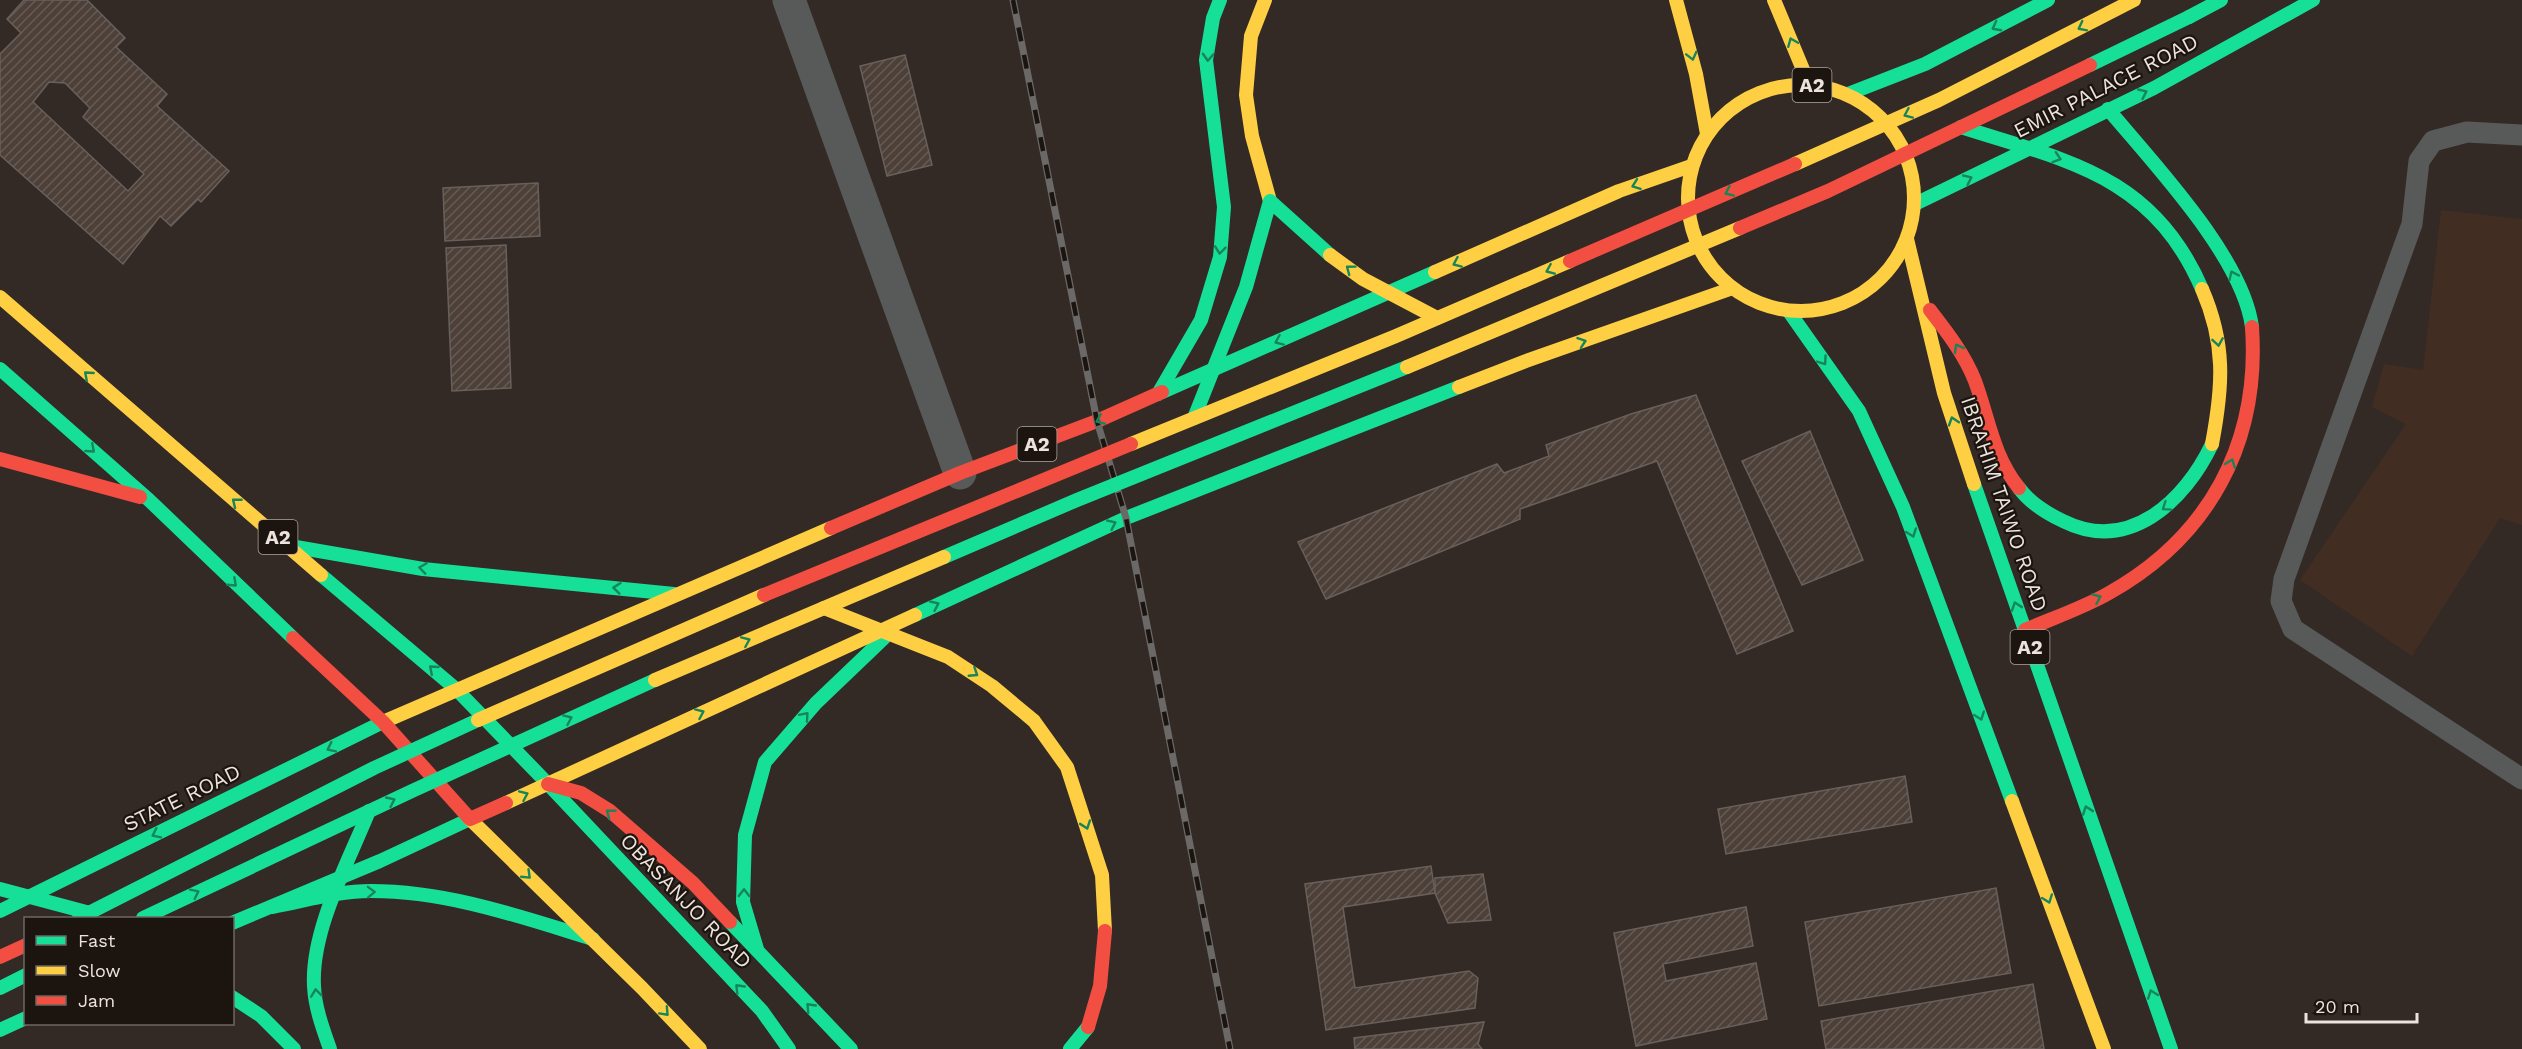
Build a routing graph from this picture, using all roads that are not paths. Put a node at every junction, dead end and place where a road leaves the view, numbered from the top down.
1 (789, 0) edge
2 (1220, 0) edge
3 (1265, 0) edge
4 (1676, 0) edge
5 (1774, 0) edge
6 (2048, 0) edge
7 (2134, 0) edge
8 (2221, 0) edge
9 (2313, 0) edge
10 (1809, 84) junction
11 (1848, 94) junction
12 (2108, 109) junction
13 (1961, 127) junction
14 (1707, 134) junction
15 (2522, 135) edge
16 (1691, 166) junction
17 (1270, 201) junction
18 (1915, 204) junction
19 (1907, 239) junction
20 (1730, 289) junction
21 (0, 297) edge
22 (1920, 297) junction
23 (1790, 313) junction
24 (1437, 318) junction
25 (0, 369) edge
26 (1158, 394) junction
27 (1194, 418) junction
28 (0, 459) edge
29 (960, 473) junction
30 (149, 500) junction
31 (290, 546) junction
32 (675, 594) junction
33 (824, 608) junction
34 (904, 620) junction
35 (2025, 630) junction
36 (456, 689) junction
37 (384, 722) junction
38 (2522, 779) edge
39 (548, 784) junction
40 (369, 811) junction
41 (470, 819) junction
42 (0, 889) edge
43 (272, 907) junction
44 (0, 911) edge
45 (84, 916) edge
46 (144, 917) edge
47 (234, 922) edge
48 (593, 939) junction
49 (24, 946) edge
50 (757, 949) junction
51 (0, 957) edge
52 (24, 976) edge
53 (0, 988) edge
54 (234, 998) edge
55 (24, 1019) edge
56 (0, 1030) edge
57 (294, 1049) edge
58 (330, 1049) edge
59 (700, 1049) edge
60 (789, 1049) edge
61 (851, 1049) edge
62 (1070, 1049) edge
63 (2104, 1049) edge
64 (2171, 1049) edge

1 - 29 street
2 -> 26 main road
3 - 17 main road
4 -> 14 main road
10 -> 5 main road
6 -> 11 main road
7 -> 24 main road, bridge
8 - 13 main road, bridge
12 -> 9 main road, EMIR PALACE ROAD
10 - 11 main road, A2
10 - 14 main road, A2
11 - 18 main road, A2
18 -> 12 main road, EMIR PALACE ROAD
35 -> 12 main road
13 -> 22 main road, bridge
13 - 33 main road, bridge
14 - 16 main road, A2
15 - 38 lane
16 - 20 main road, A2
16 -> 26 main road, A2
24 -> 17 main road, bridge
17 - 27 main road, bridge
18 - 19 main road, A2
19 - 22 main road, IBRAHIM TAIWO ROAD / A2
19 - 23 main road, A2
20 - 23 main road, A2
34 -> 20 main road
31 -> 21 main road, A2
35 -> 22 main road, IBRAHIM TAIWO ROAD / A2
23 -> 63 main road
24 - 27 main road, bridge
25 -> 30 main road
26 -> 29 main road, A2
27 - 45 main road, bridge
28 - 30 main road
29 - 32 main road, A2
30 -> 37 main road
32 -> 31 main road
36 -> 31 main road, A2
32 - 36 main road, A2
40 -> 33 main road, bridge
33 -> 62 main road, bridge
39 -> 34 main road
50 -> 34 main road
64 -> 35 main road, IBRAHIM TAIWO ROAD / A2
36 - 37 main road, A2
36 - 39 main road, A2
37 - 41 main road
37 -> 44 main road, STATE ROAD
41 -> 39 main road
50 -> 39 main road
60 -> 39 main road, OBASANJO ROAD
46 -> 40 main road, bridge
58 -> 40 main road, bridge
41 - 43 main road
41 -> 48 main road
42 - 45 main road, bridge
43 - 47 main road
43 -> 48 main road
48 -> 59 main road
49 - 51 main road
61 -> 50 main road
52 - 53 main road
54 - 57 main road
55 - 56 main road

